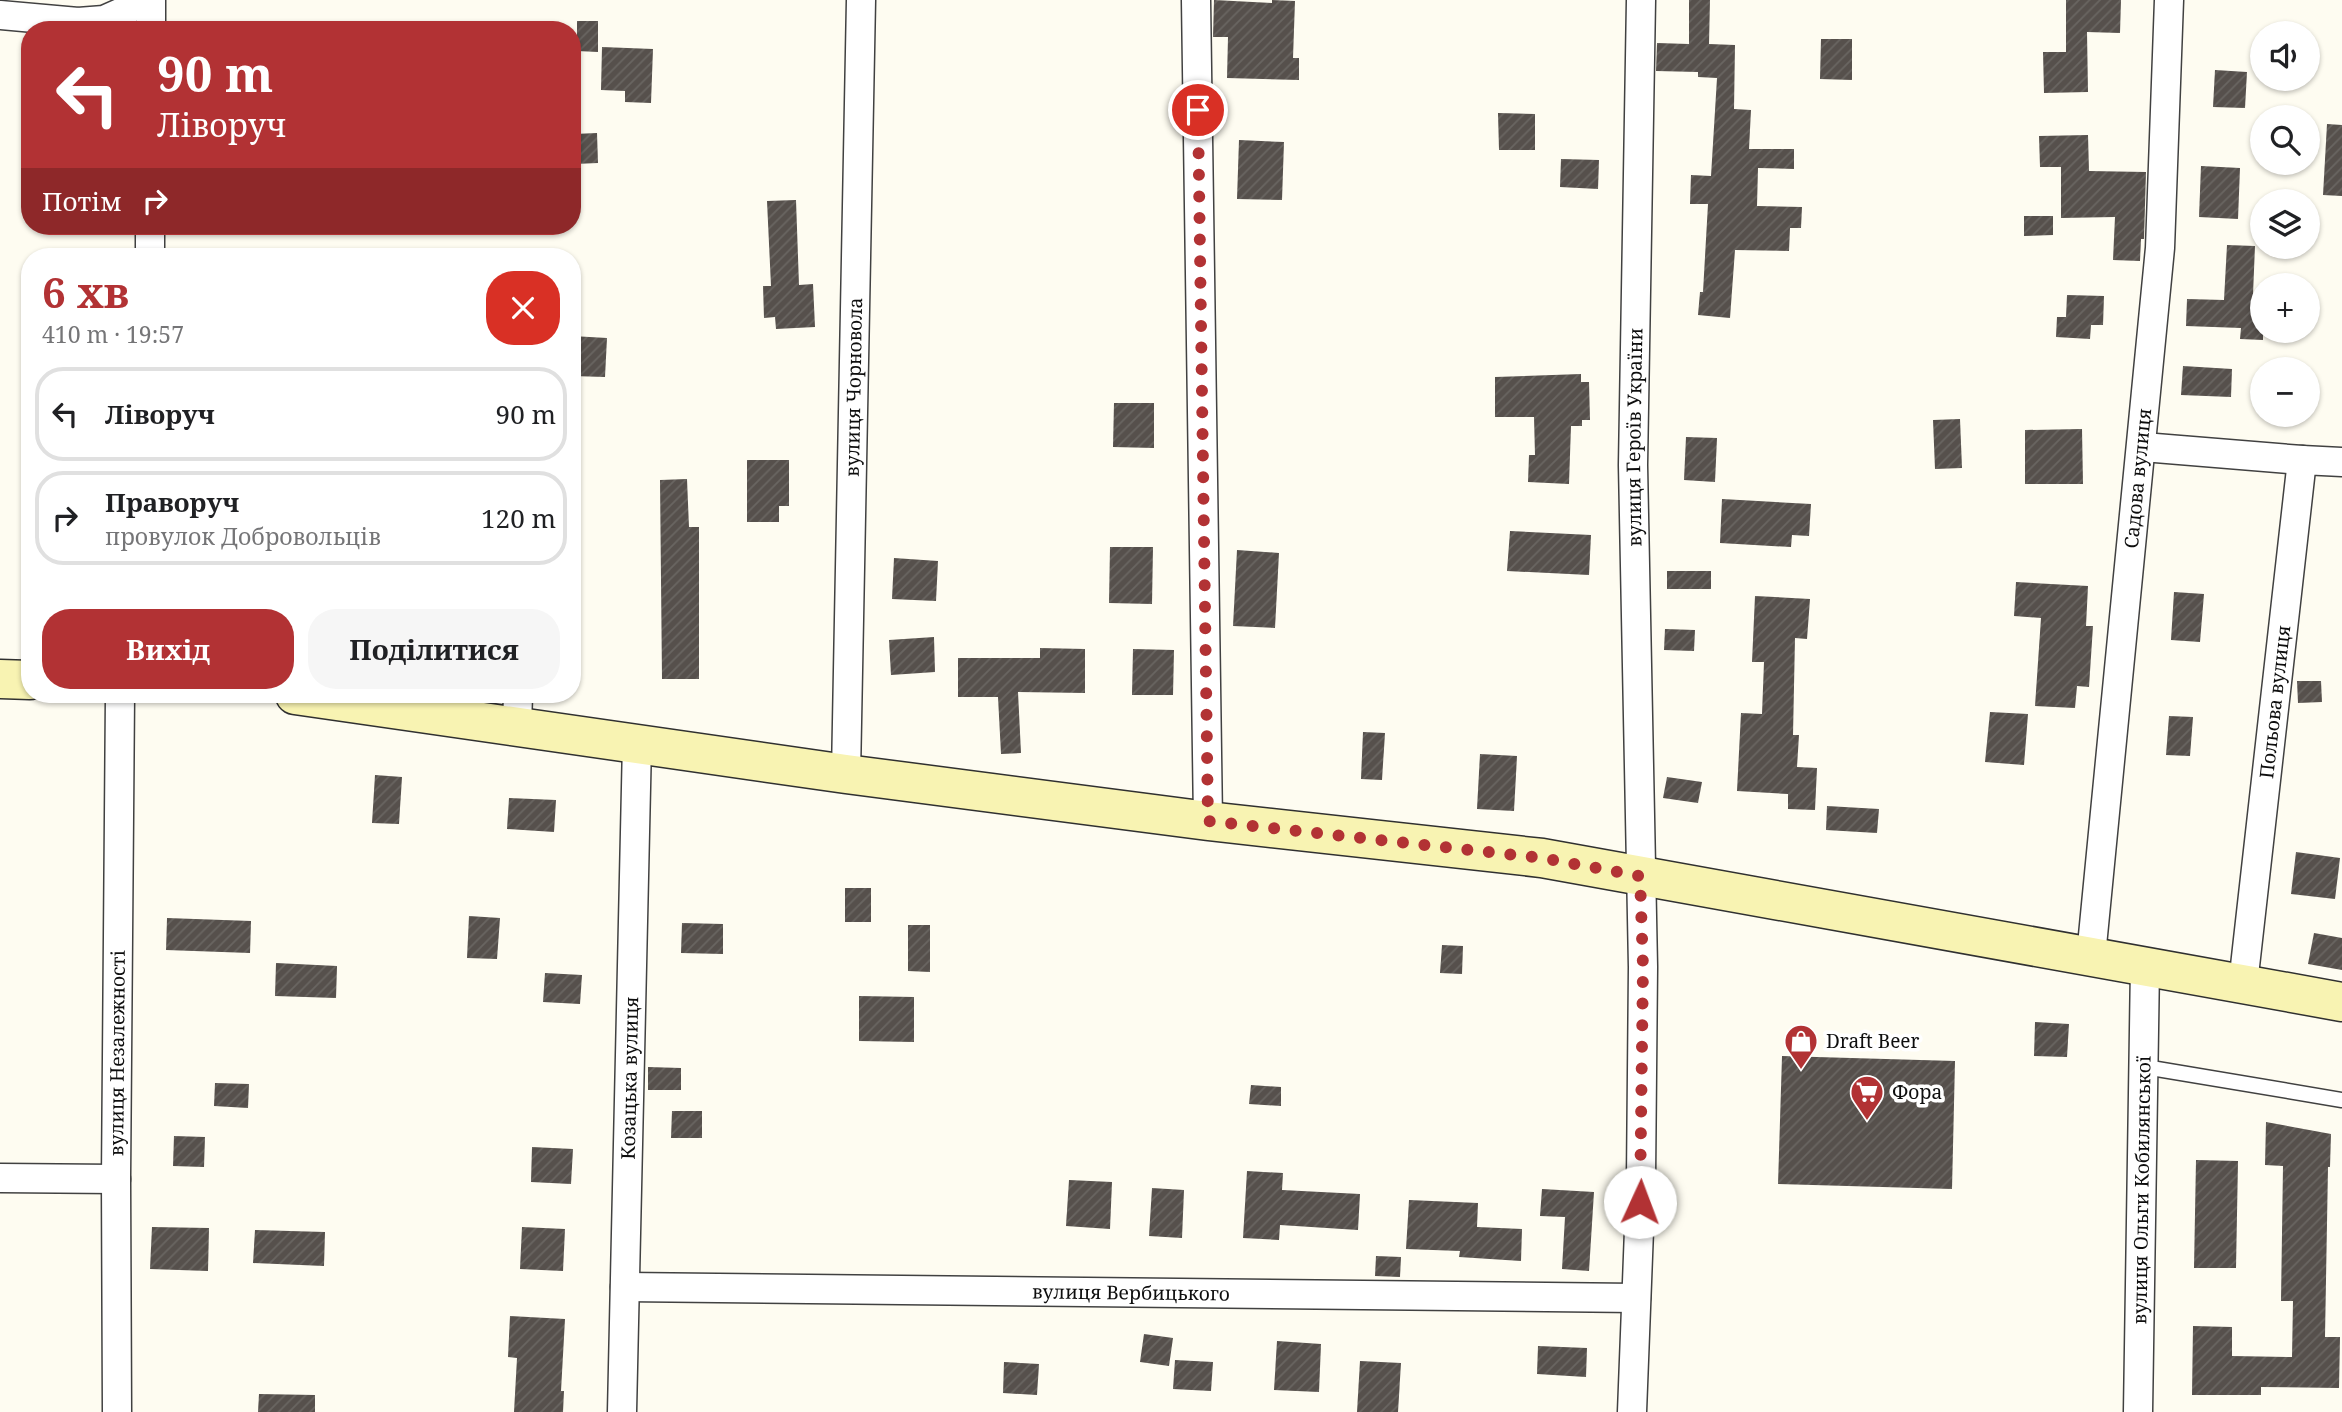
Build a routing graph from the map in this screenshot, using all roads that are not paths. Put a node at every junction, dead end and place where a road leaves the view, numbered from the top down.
1 (150, 0) edge
2 (861, 0) edge
3 (1196, 0) edge
4 (1642, 0) edge
5 (2169, 0) edge
6 (0, 15) edge
7 (67, 21) edge
8 (91, 21) edge
9 (151, 21) edge
10 (2143, 447) junction
11 (2302, 460) junction
12 (2342, 462) edge
13 (0, 679) edge
14 (21, 680) edge
15 (120, 703) edge
16 (413, 703) edge
17 (517, 710) edge
18 (638, 743) junction
19 (846, 774) junction
20 (1208, 821) junction
21 (1640, 876) junction
22 (2091, 956) junction
23 (2145, 966) junction
24 (2243, 984) junction
25 (2342, 1002) edge
26 (2145, 1067) junction
27 (2342, 1100) edge
28 (0, 1178) edge
29 (116, 1179) junction
30 (625, 1287) junction
31 (1636, 1298) junction
32 (117, 1412) edge
33 (622, 1412) edge
34 (1632, 1412) edge
35 (2137, 1412) edge

1 - 8 street
1 - 9 street
2 - 19 street, вулиця Чорновола
3 - 20 street
4 - 21 street, вулиця Героїв України
5 - 10 street, Садова вулиця
6 - 7 street
10 - 11 street
10 - 22 street, Садова вулиця
11 - 12 street
11 - 24 street, Польова вулиця
13 - 14 street
15 - 29 street, вулиця Незалежності
16 - 17 street
17 - 18 street
18 - 19 street
18 - 30 street, Козацька вулиця
19 - 20 street
20 - 21 street
21 - 22 street
21 - 31 street, вулиця Героїв України
22 - 23 street
23 - 24 street
23 - 26 street, вулиця Ольги Кобилянської
24 - 25 street
26 - 27 lane
26 - 35 street, вулиця Ольги Кобилянської
28 - 29 street
29 - 32 street, вулиця Незалежності
30 - 31 street, вулиця Вербицького
30 - 33 street, Козацька вулиця
31 - 34 street, вулиця Героїв України

